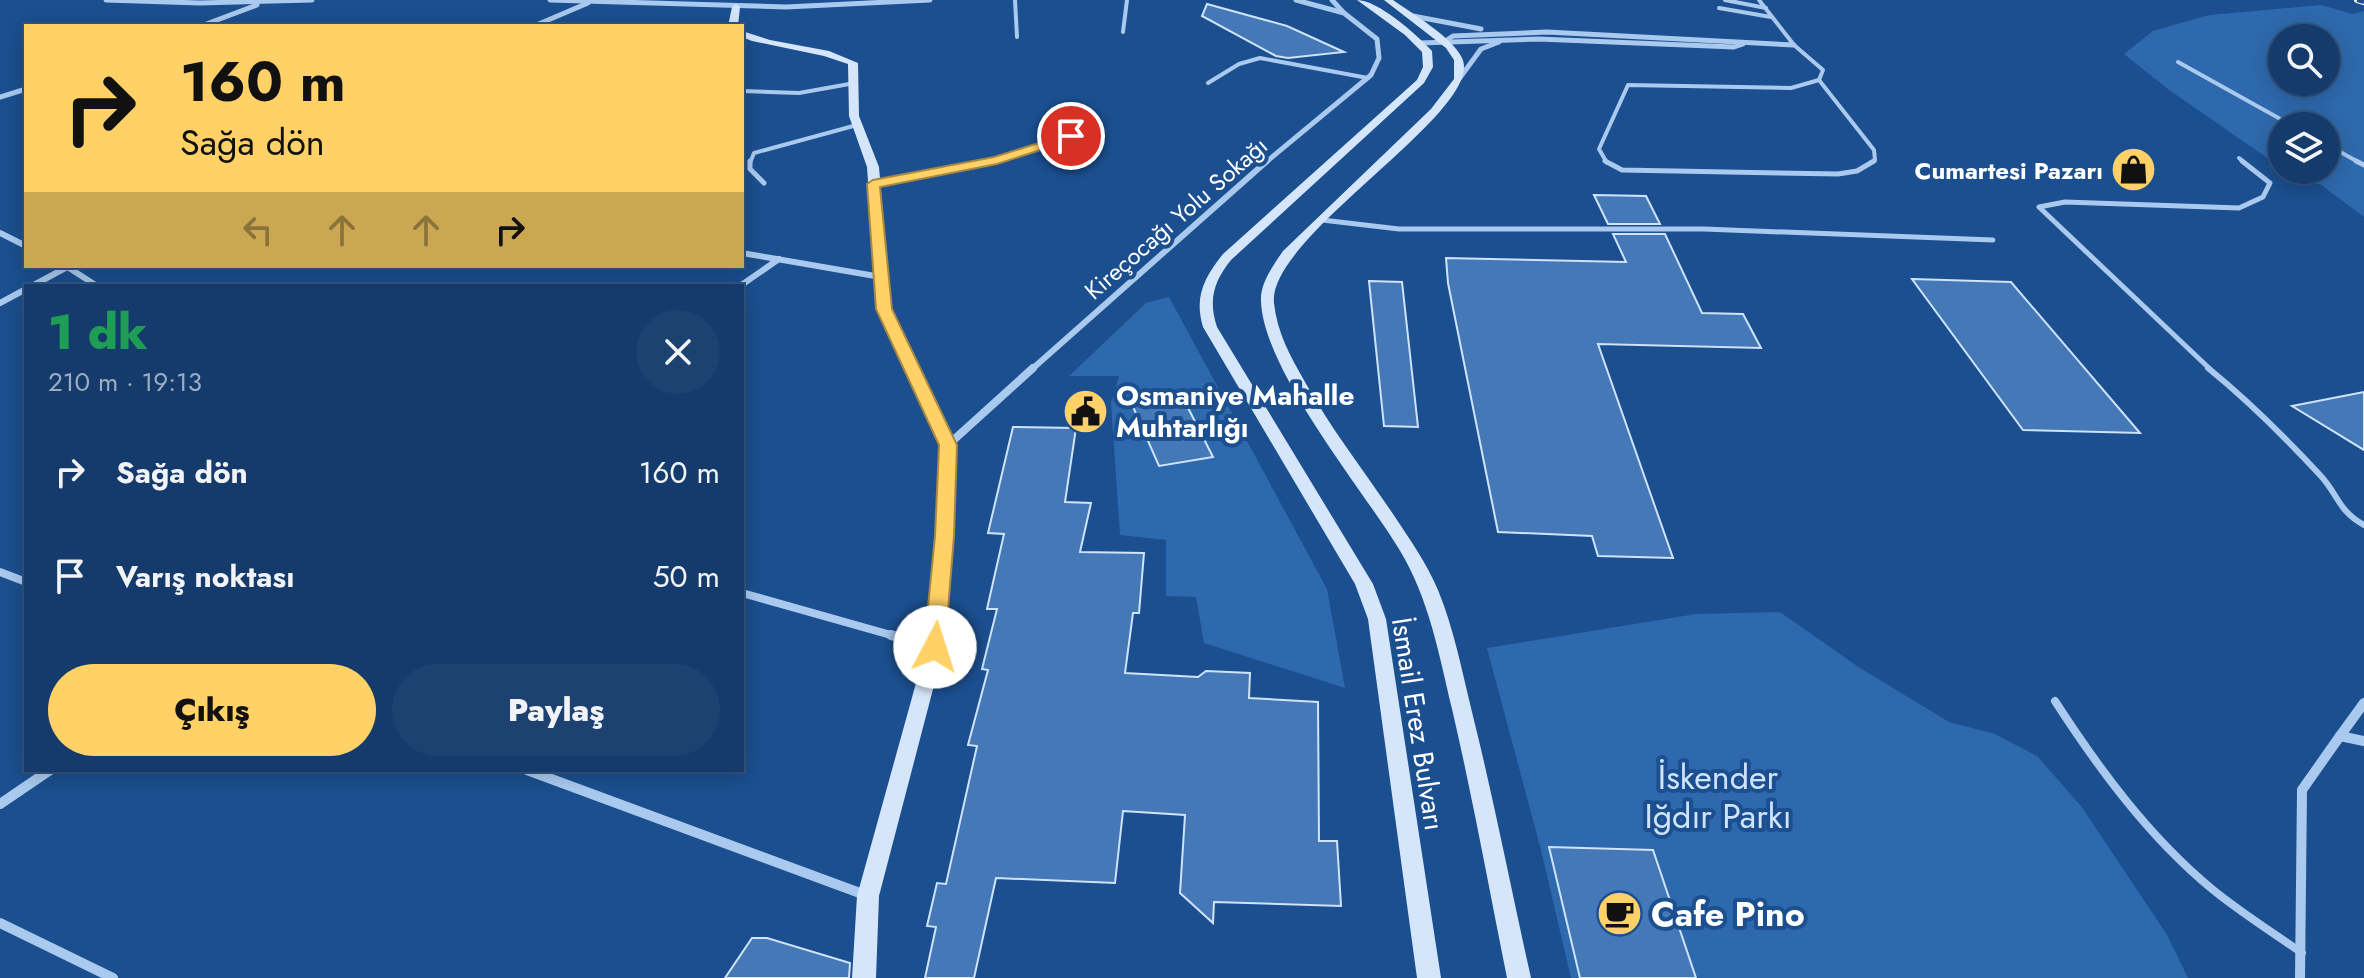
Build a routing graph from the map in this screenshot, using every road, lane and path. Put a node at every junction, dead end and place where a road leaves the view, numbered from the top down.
1 (106, 0) edge
2 (312, 0) edge
3 (550, 0) edge
4 (930, 0) edge
5 (1015, 0) edge
6 (1127, 0) edge
7 (1296, 0) edge
8 (1332, 0) edge
9 (1361, 0) edge
10 (1388, 0) edge
11 (1725, 0) edge
12 (1759, 0) edge
13 (594, 1) edge
14 (646, 1) edge
15 (265, 2) edge
16 (739, 4) edge
17 (1719, 8) dead end
18 (1766, 8) junction
19 (1344, 13) junction
20 (1413, 16) junction
21 (1772, 17) junction
22 (206, 24) edge
23 (539, 24) edge
24 (734, 24) edge
25 (1123, 32) dead end
26 (1534, 32) junction
27 (744, 35) edge
28 (1017, 37) dead end
29 (1519, 38) junction
30 (1444, 42) junction
31 (1420, 43) junction
32 (1744, 43) junction
33 (1794, 45) junction
34 (2178, 62) dead end
35 (1368, 78) junction
36 (1459, 79) junction
37 (1819, 80) junction
38 (855, 83) junction
39 (1208, 83) dead end
40 (24, 90) edge
41 (744, 91) edge
42 (0, 97) edge
43 (2268, 112) edge
44 (857, 125) junction
45 (1071, 136) dead end
46 (2340, 152) edge
47 (2239, 158) dead end
48 (2364, 165) edge
49 (764, 183) dead end
50 (873, 184) junction
51 (1322, 220) junction
52 (0, 233) edge
53 (1993, 240) dead end
54 (24, 245) edge
55 (744, 253) edge
56 (779, 259) junction
57 (64, 268) edge
58 (70, 268) edge
59 (881, 277) junction
60 (36, 284) edge
61 (94, 284) edge
62 (743, 284) edge
63 (24, 290) edge
64 (0, 303) edge
65 (948, 445) junction
66 (2364, 525) edge
67 (0, 572) edge
68 (24, 581) edge
69 (744, 594) edge
70 (935, 647) junction
71 (2055, 701) dead end
72 (2364, 703) edge
73 (2340, 736) junction
74 (2364, 741) edge
75 (47, 772) edge
76 (532, 772) edge
77 (0, 804) edge
78 (868, 896) junction
79 (0, 923) edge
80 (2302, 953) junction
81 (113, 978) edge
82 (864, 978) edge
83 (1429, 978) edge
84 (1519, 978) edge
85 (2300, 978) edge

1 - 15 street
2 - 15 street
3 - 13 street
4 - 16 street
5 - 28 lane
6 - 25 lane
7 - 19 street
8 - 19 street
9 - 31 street
10 - 20 street
11 - 18 lane
12 - 18 lane
13 - 14 street
13 - 23 street
14 - 16 street
15 - 22 street
16 - 24 street
17 - 21 lane
18 - 21 lane
19 - 35 street
20 - 26 street
20 - 30 street
21 - 33 lane
26 - 30 street
26 - 32 street
27 - 38 street
29 - 30 street
29 - 32 street
29 - 36 street
30 - 31 street
30 - 36 street
31 - 83 street, İsmail Erez Bulvarı
32 - 33 street
33 - 37 lane
34 - 43 lane
35 - 39 lane
35 - 65 street, Kireçocağı Yolu Sokağı
36 - 51 street, İsmail Erez Bulvarı
37 - 37 lane
38 - 41 lane
38 - 44 street
40 - 42 street
44 - 49 lane
44 - 50 street
45 - 50 street
46 - 48 lane
47 - 66 lane
50 - 59 street
51 - 53 lane
51 - 84 street, İsmail Erez Bulvarı
52 - 54 street
55 - 56 street
56 - 59 street
56 - 62 street
57 - 60 street
58 - 61 street
59 - 65 street
63 - 64 street
65 - 70 street
67 - 68 street
69 - 70 street
70 - 78 street
71 - 80 lane
72 - 73 street
73 - 74 street
73 - 80 street
75 - 77 street
76 - 78 street
78 - 82 street
79 - 81 street
80 - 85 street

